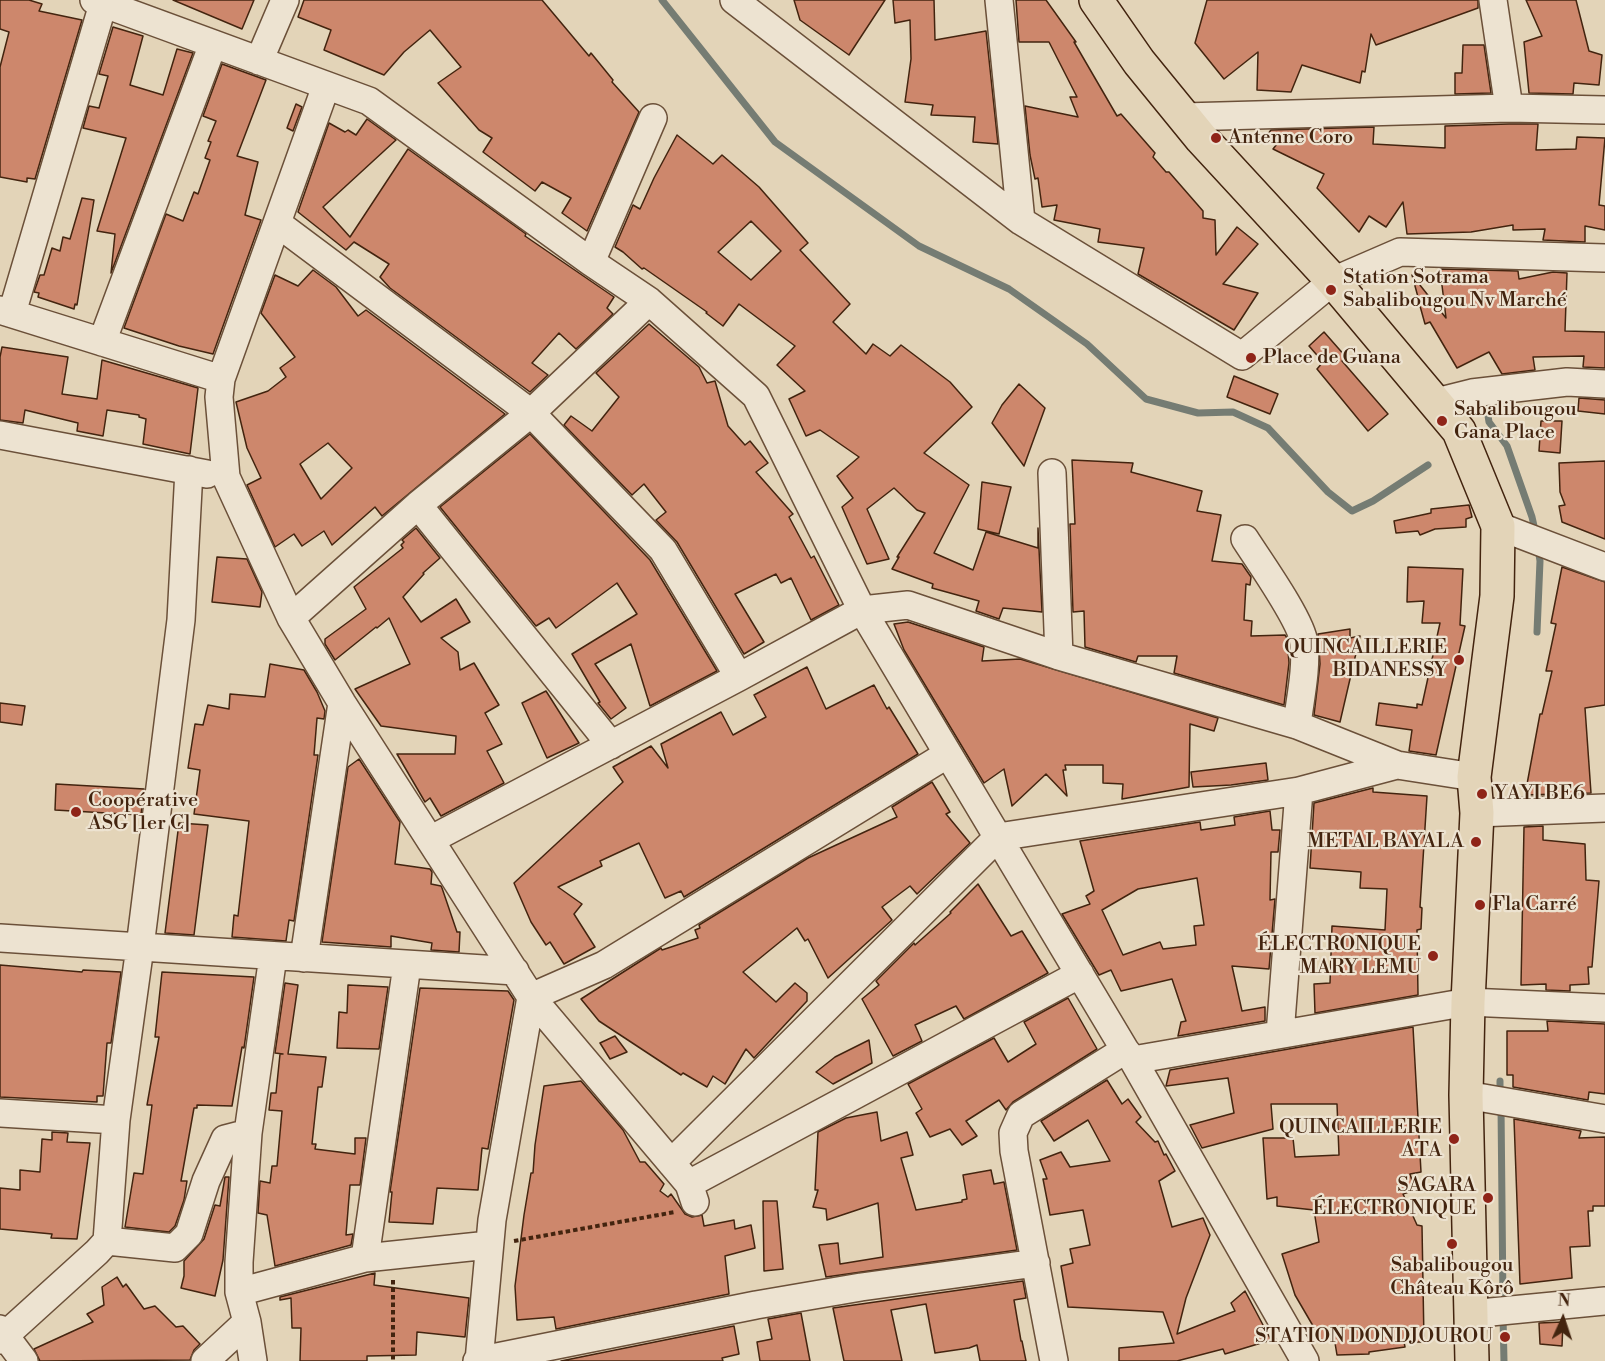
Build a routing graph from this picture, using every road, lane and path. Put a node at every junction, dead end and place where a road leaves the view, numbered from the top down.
1 (285, 0) edge
2 (734, 0) edge
3 (999, 0) edge
4 (1096, 0) edge
5 (1493, 0) edge
6 (98, 2) edge
7 (153, 10) edge
8 (213, 44) junction
9 (259, 61) junction
10 (326, 86) junction
11 (1509, 108) junction
12 (1605, 110) edge
13 (1184, 117) junction
14 (653, 118) dead end
15 (1021, 221) junction
16 (277, 223) junction
17 (1605, 258) edge
18 (591, 262) junction
19 (1333, 280) junction
20 (649, 301) junction
21 (6, 311) edge
22 (102, 342) junction
23 (220, 379) junction
24 (1605, 384) edge
25 (1436, 402) junction
26 (531, 413) junction
27 (0, 435) edge
28 (189, 470) junction
29 (1052, 473) dead end
30 (226, 477) junction
31 (418, 505) junction
32 (1498, 526) junction
33 (1245, 539) dead end
34 (1605, 567) edge
35 (862, 610) junction
36 (291, 618) junction
37 (1059, 656) junction
38 (739, 677) junction
39 (342, 703) junction
40 (1297, 725) junction
41 (611, 745) junction
42 (948, 754) junction
43 (1397, 765) junction
44 (1474, 777) junction
45 (1299, 791) junction
46 (1605, 808) edge
47 (1477, 813) junction
48 (998, 837) junction
49 (430, 840) junction
50 (0, 939) edge
51 (140, 947) junction
52 (273, 956) junction
53 (304, 958) junction
54 (407, 965) junction
55 (515, 971) junction
56 (1080, 974) junction
57 (531, 997) junction
58 (1468, 1002) junction
59 (1605, 1008) edge
60 (1280, 1034) junction
61 (1129, 1055) junction
62 (1466, 1095) junction
63 (0, 1113) edge
64 (1605, 1119) edge
65 (116, 1120) junction
66 (248, 1133) junction
67 (670, 1163) junction
68 (692, 1193) junction
69 (106, 1240) junction
70 (489, 1245) junction
71 (393, 1255) junction
72 (365, 1258) junction
73 (1036, 1263) junction
74 (239, 1292) junction
75 (1605, 1301) edge
76 (1470, 1314) junction
77 (247, 1323) junction
78 (2, 1335) edge
79 (24, 1361) edge
80 (205, 1361) edge
81 (253, 1361) edge
82 (393, 1361) edge
83 (478, 1361) edge
84 (1054, 1361) edge
85 (1305, 1361) edge
86 (1472, 1361) edge

1 - 9 street
2 - 15 street
3 - 15 street
4 - 13 main road
5 - 11 street
6 - 7 street
6 - 21 street
7 - 8 street
8 - 9 street
8 - 22 street
9 - 10 street
10 - 16 street
10 - 18 street
11 - 12 street
11 - 13 street
13 - 19 main road
14 - 18 street
15 - 19 street
16 - 23 street
16 - 26 street
17 - 19 street
18 - 20 street
19 - 25 main road
20 - 26 street
20 - 35 street
21 - 22 street
22 - 23 street
23 - 30 street
24 - 25 street
25 - 32 main road
26 - 31 street
26 - 38 street
27 - 28 street
28 - 30 street
28 - 51 street
29 - 37 street
30 - 36 street
31 - 36 street
31 - 41 street
32 - 34 street
32 - 44 main road
33 - 40 street
35 - 37 street
35 - 38 street
35 - 42 street
36 - 39 street
37 - 40 street
38 - 41 street
39 - 49 street
39 - 53 street
40 - 43 street
41 - 49 street
42 - 48 street
42 - 57 street
43 - 44 street
43 - 45 street
44 - 47 main road
45 - 48 street
45 - 60 street
46 - 47 street
47 - 58 main road
48 - 56 street
48 - 67 street
49 - 55 street
50 - 51 street
51 - 52 street
51 - 65 street
52 - 53 street
52 - 66 street
53 - 54 street
54 - 55 street
54 - 72 street
55 - 57 street
56 - 61 street
56 - 68 street
57 - 67 street
57 - 70 street
58 - 59 street
58 - 60 street
58 - 62 main road
60 - 61 street
61 - 73 street
61 - 85 street
62 - 64 street
62 - 76 main road
63 - 65 street
65 - 69 street
66 - 69 street
66 - 74 street
67 - 68 street
68 - 70 path
69 - 78 street
70 - 71 street
70 - 83 street
71 - 72 street
71 - 82 path
72 - 74 street
73 - 83 street
73 - 84 street
74 - 77 street
75 - 76 street
76 - 86 main road
77 - 80 street
77 - 81 street
78 - 79 street

